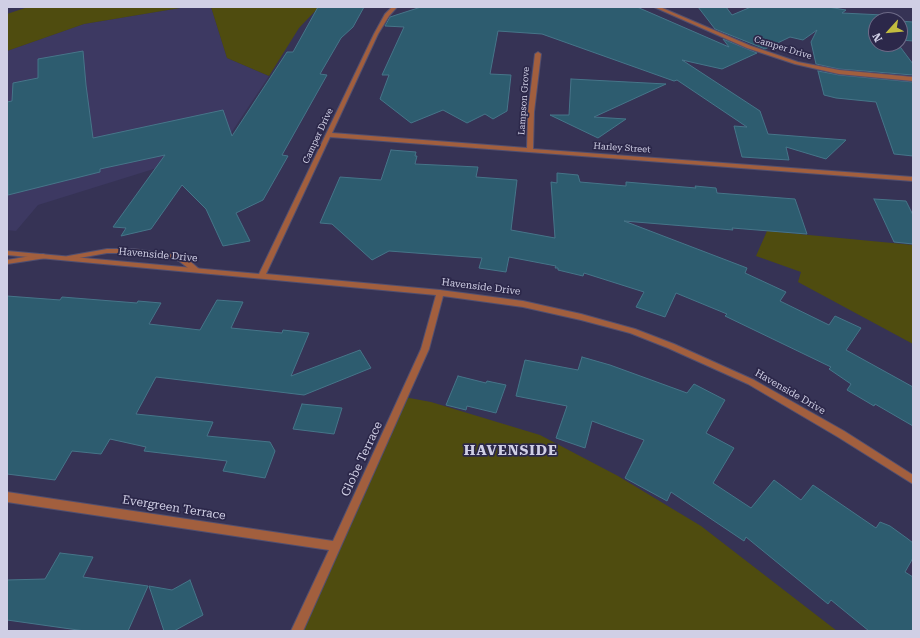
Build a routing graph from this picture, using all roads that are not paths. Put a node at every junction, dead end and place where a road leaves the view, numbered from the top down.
1 (395, 7) edge
2 (656, 7) edge
3 (538, 54) dead end
4 (913, 79) edge
5 (329, 135) junction
6 (530, 150) junction
7 (913, 179) edge
8 (7, 253) edge
9 (43, 256) junction
10 (68, 258) junction
11 (7, 262) edge
12 (195, 269) junction
13 (262, 275) junction
14 (440, 293) junction
15 (913, 480) edge
16 (7, 497) edge
17 (336, 546) junction
18 (297, 631) edge

1 - 5 street, Camper Drive
2 - 4 street, Camper Drive
3 - 6 street, Lampson Grove
5 - 6 street, Harley Street
5 - 13 street, Camper Drive
6 - 7 street, Harley Street
8 - 9 street, Havenside Drive
9 - 10 street, Havenside Drive
9 - 11 street
10 - 12 street, Havenside Drive
10 - 12 street
12 - 13 street, Havenside Drive
13 - 14 street, Havenside Drive
14 - 15 street, Havenside Drive
14 - 17 street, Globe Terrace
16 - 17 street, Evergreen Terrace
17 - 18 street, Globe Terrace

